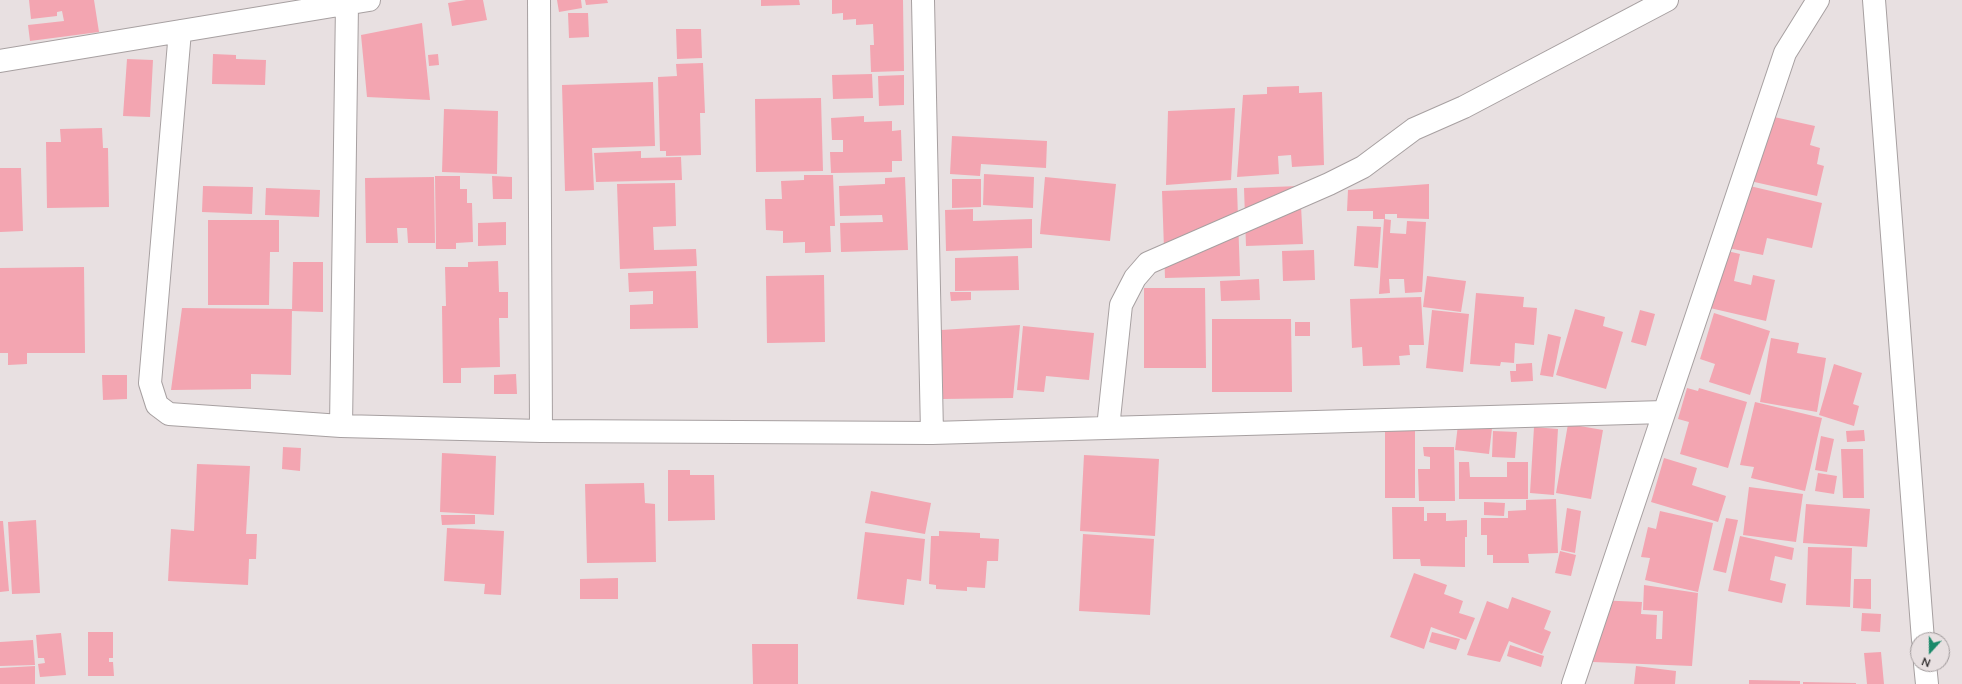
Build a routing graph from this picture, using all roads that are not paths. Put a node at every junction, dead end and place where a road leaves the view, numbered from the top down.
1 (369, 0) edge
2 (539, 0) edge
3 (923, 0) edge
4 (1667, 0) edge
5 (1818, 0) edge
6 (1874, 0) edge
7 (346, 4) junction
8 (180, 31) junction
9 (0, 61) edge
10 (1664, 412) junction
11 (341, 426) junction
12 (1108, 428) junction
13 (541, 431) junction
14 (932, 433) junction
15 (1922, 632) edge
16 (1926, 672) edge
17 (1573, 684) edge
18 (1927, 684) edge

1 - 7 street
2 - 13 street
3 - 14 street
4 - 12 street
5 - 10 street
6 - 15 street
7 - 8 street
7 - 11 street
8 - 9 street
8 - 11 street
10 - 12 street
10 - 17 street
11 - 13 street
12 - 14 street
13 - 14 street
16 - 18 street

